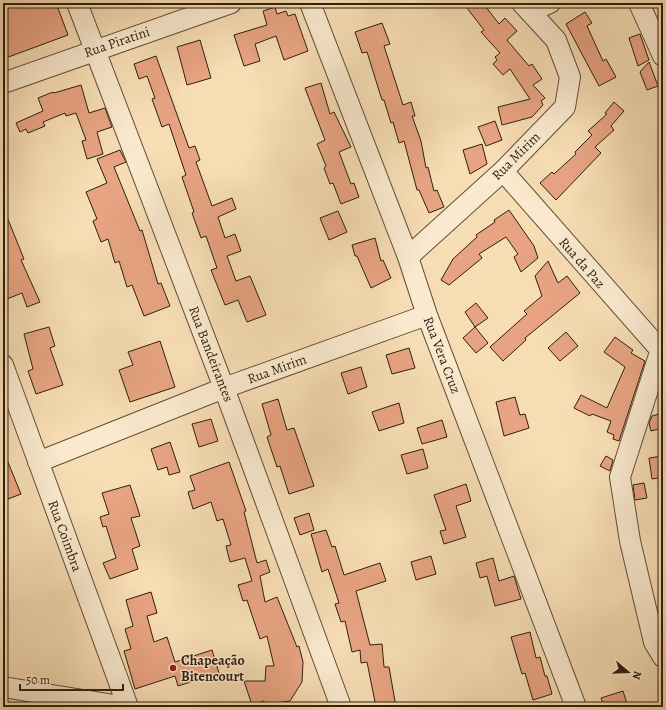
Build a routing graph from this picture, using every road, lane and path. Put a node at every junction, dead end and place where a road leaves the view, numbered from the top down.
1 (77, 3) edge
2 (231, 3) edge
3 (310, 3) edge
4 (550, 3) edge
5 (639, 3) edge
6 (526, 8) edge
7 (95, 50) junction
8 (663, 56) edge
9 (3, 83) edge
10 (503, 171) junction
11 (408, 257) junction
12 (426, 314) junction
13 (662, 353) edge
14 (3, 366) edge
15 (224, 388) junction
16 (38, 462) junction
17 (663, 656) edge
18 (3, 687) edge
19 (127, 707) edge
20 (340, 707) edge
21 (576, 707) edge

1 - 7 street, Rua Bandeirantes
2 - 7 street, Rua Piratini
3 - 11 street, Rua Vera Cruz
4 - 6 street
5 - 8 street
6 - 10 street, Rua Mirim
7 - 9 street, Rua Piratini
7 - 15 street, Rua Bandeirantes
10 - 11 street, Rua Mirim
10 - 13 street, Rua da Paz
11 - 12 street, Rua Vera Cruz
12 - 15 street, Rua Mirim
12 - 21 street, Rua Vera Cruz
13 - 17 street
14 - 16 street, Rua Coimbra
15 - 16 street, Rua Mirim
15 - 20 street, Rua Bandeirantes
16 - 19 street, Rua Coimbra
18 - 19 street

